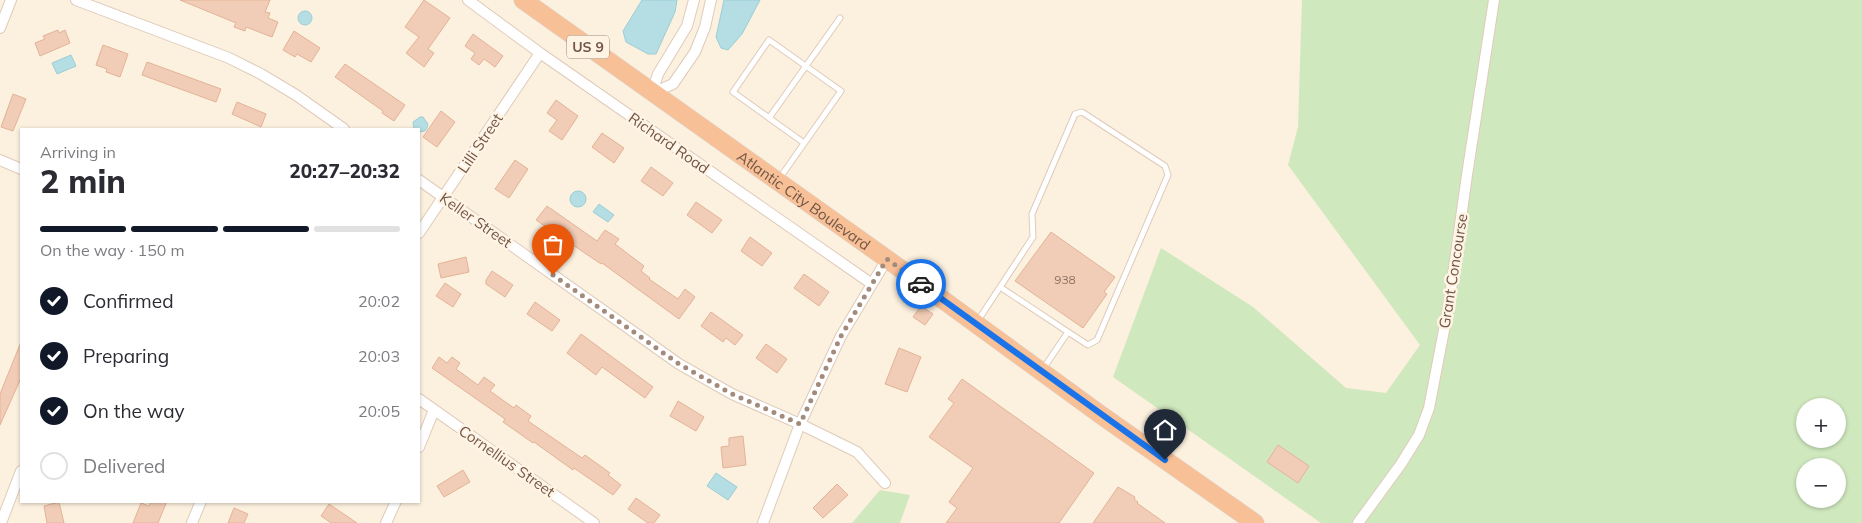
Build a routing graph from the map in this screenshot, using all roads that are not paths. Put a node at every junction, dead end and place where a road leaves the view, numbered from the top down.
1 (11, 0) edge
2 (76, 0) edge
3 (468, 0) edge
4 (523, 0) edge
5 (694, 0) edge
6 (711, 0) edge
7 (1494, 0) edge
8 (840, 18) dead end
9 (0, 28) edge
10 (540, 53) junction
11 (805, 65) junction
12 (652, 93) junction
13 (769, 118) junction
14 (343, 128) edge
15 (804, 143) junction
16 (0, 160) edge
17 (20, 169) edge
18 (420, 181) edge
19 (778, 182) junction
20 (443, 197) junction
21 (420, 232) edge
22 (887, 259) junction
23 (872, 284) junction
24 (1000, 287) junction
25 (976, 324) junction
26 (1068, 332) junction
27 (1042, 372) junction
28 (420, 400) edge
29 (434, 410) junction
30 (800, 424) junction
31 (420, 445) edge
32 (20, 474) edge
33 (885, 483) dead end
34 (200, 503) edge
35 (395, 503) edge
36 (580, 519) edge
37 (1, 523) edge
38 (192, 523) edge
39 (386, 523) edge
40 (594, 523) edge
41 (763, 523) edge
42 (1255, 523) edge
43 (1358, 523) edge

1 - 9 street
2 - 14 street
3 - 10 street, Richard Road
4 - 12 highway, Atlantic City Boulevard / US 9
5 - 12 street
6 - 12 street
7 - 43 street, Grant Concourse
8 - 11 lane
10 - 20 street, Lilli Street
10 - 23 street, Richard Road
11 - 13 lane
11 - 13 lane
11 - 15 lane
12 - 19 highway, Atlantic City Boulevard / US 9
13 - 15 lane
15 - 19 lane
16 - 17 street
18 - 20 street, Keller Street
19 - 22 highway, Atlantic City Boulevard / US 9
20 - 21 street, Lilli Street
20 - 30 street, Keller Street
22 - 23 street
22 - 25 highway, Atlantic City Boulevard / US 9
23 - 30 street
24 - 25 lane
24 - 26 lane
24 - 26 lane
25 - 27 highway, Atlantic City Boulevard / US 9
26 - 27 lane
27 - 42 highway, Atlantic City Boulevard / US 9
28 - 29 street, Cornellius Street
29 - 31 street
29 - 36 street, Cornellius Street
30 - 33 street, Keller Street
30 - 41 street
32 - 37 street
34 - 38 street
35 - 39 street
36 - 40 street, Cornellius Street

